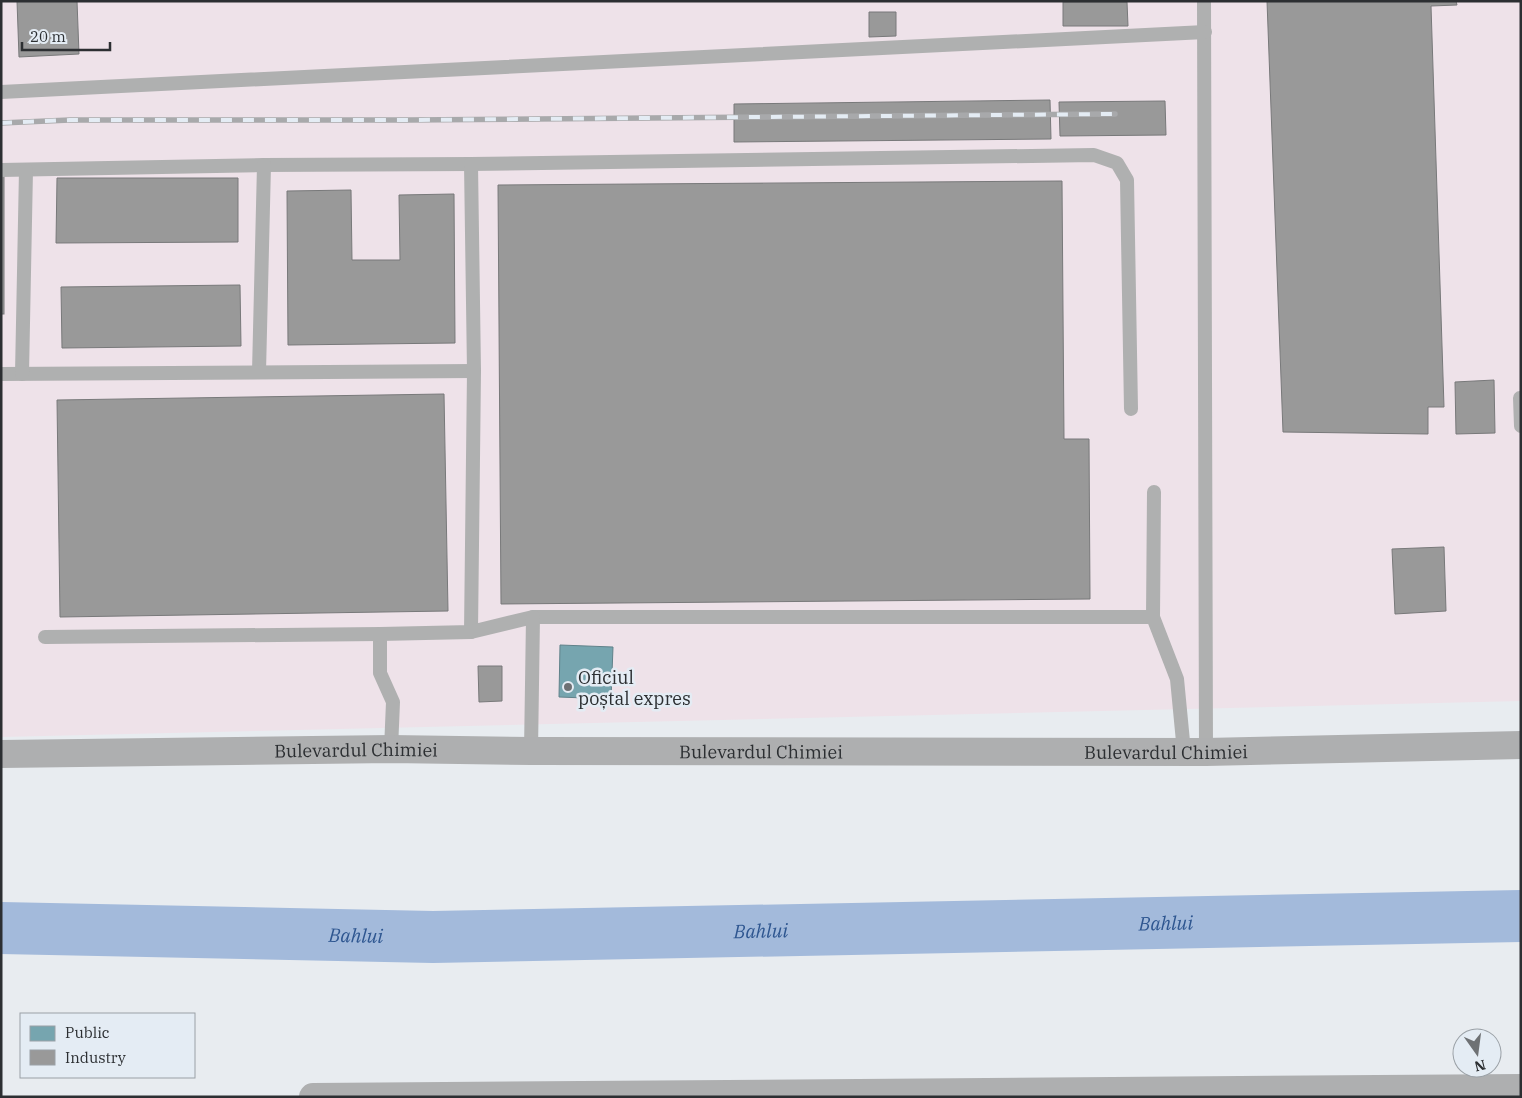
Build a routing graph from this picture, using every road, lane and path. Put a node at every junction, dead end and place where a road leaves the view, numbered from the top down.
1 (1204, 1) edge
2 (1205, 32) junction
3 (1, 92) edge
4 (471, 164) junction
5 (264, 165) junction
6 (1, 170) edge
7 (26, 170) junction
8 (474, 371) junction
9 (259, 372) junction
10 (1, 374) edge
11 (22, 374) junction
12 (1520, 398) edge
13 (1131, 409) dead end
14 (1521, 426) edge
15 (1154, 492) dead end
16 (533, 617) junction
17 (1153, 618) junction
18 (471, 632) junction
19 (380, 634) junction
20 (45, 637) dead end
21 (1521, 745) edge
22 (391, 749) junction
23 (531, 751) junction
24 (1195, 752) junction
25 (1, 754) edge
26 (1521, 1088) edge
27 (313, 1097) edge

1 - 2 lane
2 - 3 lane
2 - 24 lane
4 - 5 lane
4 - 8 lane
4 - 13 lane
5 - 7 lane
5 - 9 lane
6 - 7 lane
7 - 11 lane
8 - 9 lane
8 - 18 lane
9 - 11 lane
10 - 11 lane
12 - 14 lane
15 - 17 lane
16 - 17 lane
16 - 18 lane
16 - 23 lane
17 - 24 lane
18 - 19 lane
19 - 20 lane
19 - 22 lane
21 - 24 street, Bulevardul Chimiei
22 - 23 street, Bulevardul Chimiei
22 - 25 street, Bulevardul Chimiei
23 - 24 street, Bulevardul Chimiei
26 - 27 street

